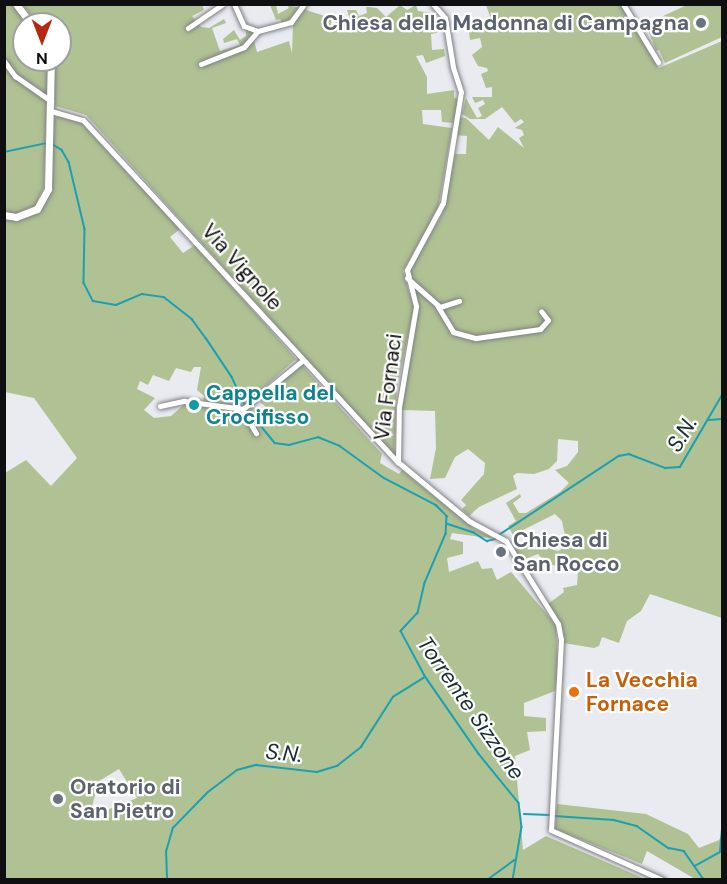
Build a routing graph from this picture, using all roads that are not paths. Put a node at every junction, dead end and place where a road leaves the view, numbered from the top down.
1 (223, 4) edge
2 (234, 4) edge
3 (304, 4) edge
4 (433, 4) edge
5 (623, 4) edge
6 (188, 28) dead end
7 (258, 31) junction
8 (4, 61) edge
9 (658, 62) dead end
10 (201, 64) dead end
11 (51, 72) edge
12 (51, 101) junction
13 (51, 111) junction
14 (4, 215) edge
15 (407, 278) junction
16 (459, 301) dead end
17 (437, 305) junction
18 (541, 311) dead end
19 (303, 360) junction
20 (160, 406) dead end
21 (243, 409) junction
22 (256, 433) dead end
23 (398, 462) junction
24 (663, 879) edge

1 - 6 street
2 - 7 street
3 - 7 street
4 - 15 street
5 - 9 street
7 - 10 street
8 - 12 street
11 - 12 main road
12 - 13 main road
13 - 14 main road
13 - 19 street, Via Vignole
15 - 17 street
15 - 23 street, Via Fornaci
16 - 17 street
17 - 18 street
19 - 21 street
19 - 23 street, Via Vignole
20 - 21 street
21 - 22 street
23 - 24 street, Via Fornaci

